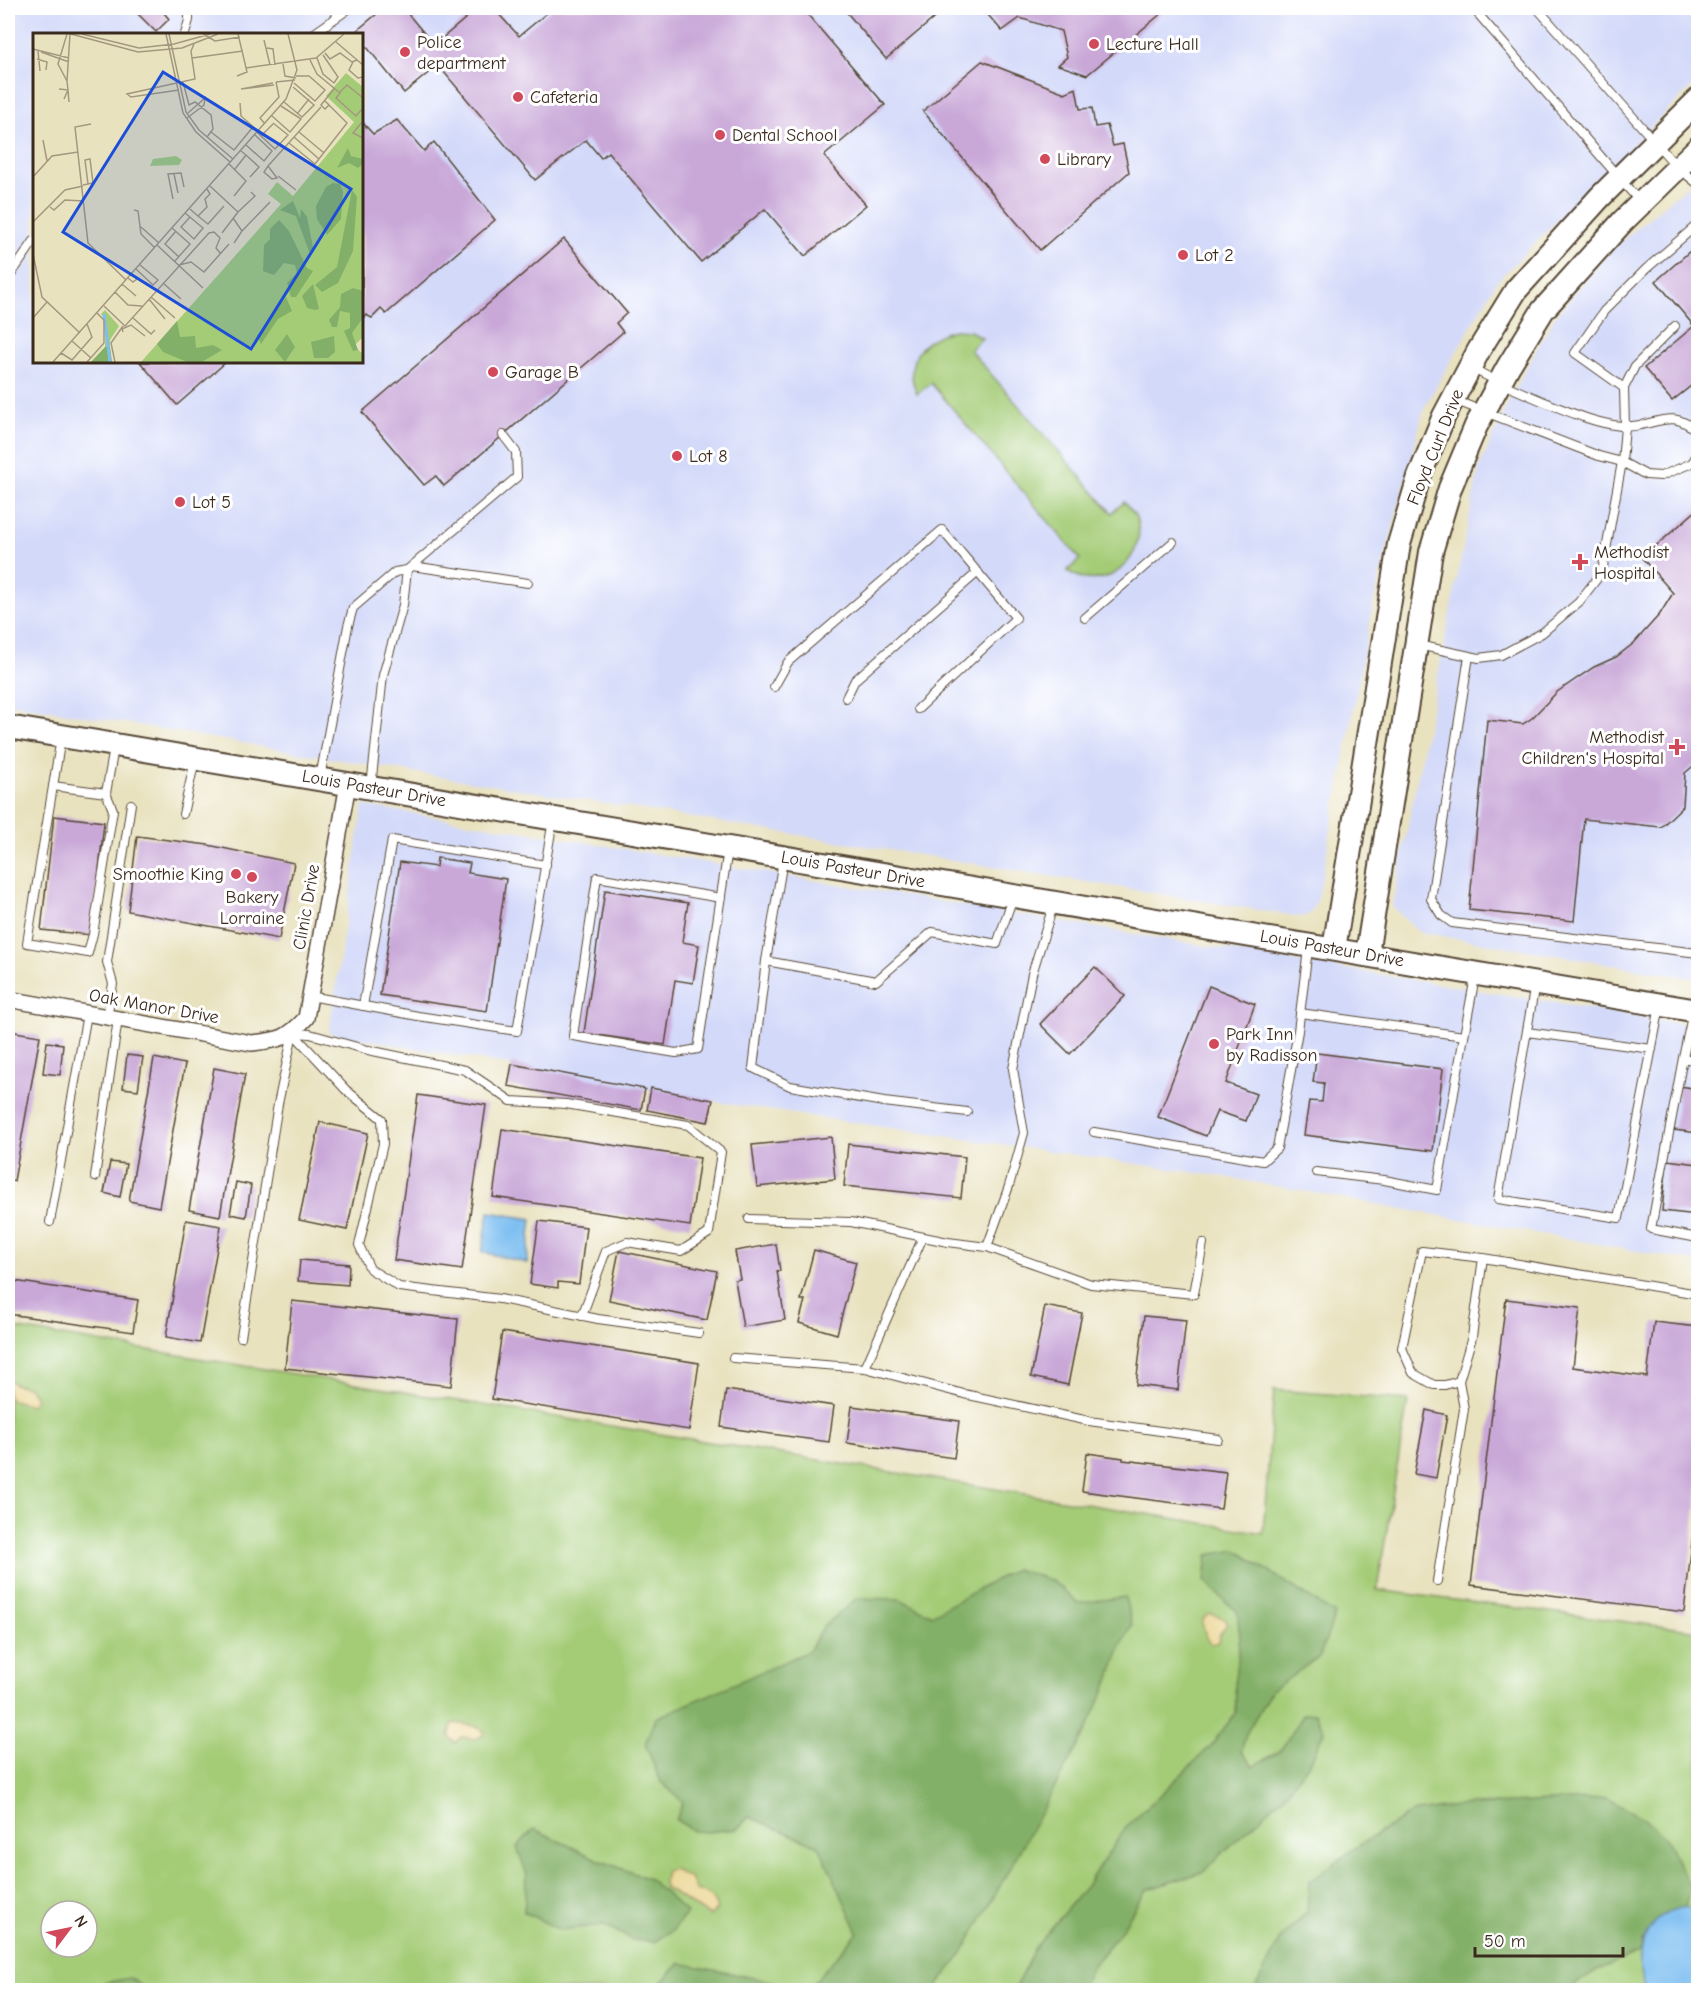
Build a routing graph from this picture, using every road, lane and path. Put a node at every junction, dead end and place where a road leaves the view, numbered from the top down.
1 (189, 8) edge
2 (333, 8) edge
3 (350, 8) edge
4 (1473, 8) edge
5 (1537, 8) edge
6 (338, 16) junction
7 (185, 33) edge
8 (314, 33) edge
9 (1698, 100) edge
10 (1655, 143) junction
11 (1698, 148) edge
12 (1677, 167) junction
13 (1620, 178) junction
14 (1698, 184) edge
15 (1641, 203) junction
16 (1698, 224) edge
17 (33, 242) edge
18 (8, 279) edge
19 (1675, 326) dead end
20 (1470, 367) junction
21 (1499, 384) junction
22 (1624, 388) junction
23 (1453, 399) junction
24 (1483, 412) junction
25 (1625, 427) junction
26 (1698, 433) edge
27 (503, 435) dead end
28 (1698, 453) edge
29 (1622, 462) junction
30 (1173, 542) dead end
31 (409, 568) junction
32 (978, 572) junction
33 (528, 583) dead end
34 (1085, 618) dead end
35 (1416, 645) junction
36 (1469, 656) junction
37 (774, 687) dead end
38 (846, 698) dead end
39 (918, 709) dead end
40 (9, 730) edge
41 (62, 736) junction
42 (114, 745) junction
43 (195, 759) junction
44 (319, 779) junction
45 (348, 784) junction
46 (53, 786) junction
47 (371, 788) junction
48 (106, 793) junction
49 (131, 804) dead end
50 (183, 814) dead end
51 (554, 819) junction
52 (728, 848) junction
53 (783, 857) junction
54 (546, 865) junction
55 (1013, 895) junction
56 (721, 898) junction
57 (1054, 902) junction
58 (1309, 944) junction
59 (1334, 948) junction
60 (1698, 953) edge
61 (1366, 954) junction
62 (766, 961) junction
63 (1476, 973) junction
64 (1535, 983) junction
65 (310, 996) junction
66 (8, 999) edge
67 (1660, 1004) junction
68 (363, 1006) junction
69 (1696, 1010) edge
70 (1300, 1013) junction
71 (87, 1014) junction
72 (112, 1018) junction
73 (1527, 1032) junction
74 (293, 1033) junction
75 (1464, 1036) junction
76 (1652, 1049) junction
77 (1683, 1058) junction
78 (1698, 1061) edge
79 (967, 1112) dead end
80 (1094, 1132) dead end
81 (1316, 1172) dead end
82 (95, 1177) dead end
83 (749, 1219) dead end
84 (50, 1222) dead end
85 (922, 1237) junction
86 (1698, 1238) edge
87 (1203, 1244) dead end
88 (987, 1247) junction
89 (1483, 1258) junction
90 (1698, 1294) edge
91 (582, 1316) junction
92 (699, 1333) dead end
93 (241, 1337) dead end
94 (733, 1358) dead end
95 (865, 1368) junction
96 (1459, 1381) junction
97 (1218, 1440) dead end
98 (1437, 1581) dead end

1 - 7 lane
2 - 6 lane
3 - 6 lane
4 - 13 lane
5 - 10 lane
6 - 8 lane
9 - 10 street, Floyd Curl Drive
10 - 12 lane
10 - 13 street, Floyd Curl Drive
11 - 12 street, Floyd Curl Drive
12 - 14 lane
12 - 15 street, Floyd Curl Drive
13 - 15 lane
13 - 20 street, Floyd Curl Drive
15 - 21 street, Floyd Curl Drive
16 - 22 lane
17 - 18 lane
19 - 22 lane
20 - 21 lane
20 - 23 street, Floyd Curl Drive
21 - 24 street, Floyd Curl Drive
21 - 25 lane
22 - 25 lane
23 - 24 lane
23 - 59 street, Floyd Curl Drive
24 - 29 lane
24 - 35 street, Floyd Curl Drive
25 - 26 lane
25 - 29 lane
27 - 31 lane
28 - 29 lane
29 - 36 lane
30 - 34 lane
31 - 33 lane
31 - 44 lane
31 - 47 lane
32 - 37 lane
32 - 38 lane
32 - 39 lane
35 - 36 lane
35 - 61 street, Floyd Curl Drive
36 - 60 lane
40 - 41 street, Louis Pasteur Drive
41 - 42 street, Louis Pasteur Drive
41 - 46 lane
42 - 43 street, Louis Pasteur Drive
42 - 48 lane
43 - 44 street, Louis Pasteur Drive
43 - 50 lane
44 - 45 street, Louis Pasteur Drive
45 - 47 street, Louis Pasteur Drive
45 - 65 street, Clinic Drive
46 - 48 lane
46 - 48 lane
47 - 51 street, Louis Pasteur Drive
49 - 72 lane
51 - 52 street, Louis Pasteur Drive
51 - 54 lane
52 - 53 street, Louis Pasteur Drive
52 - 56 lane
53 - 55 street, Louis Pasteur Drive
53 - 62 lane
54 - 68 lane
54 - 68 lane
55 - 57 street, Louis Pasteur Drive
55 - 62 lane
56 - 56 lane
57 - 58 street, Louis Pasteur Drive
57 - 88 lane
58 - 59 street, Louis Pasteur Drive
58 - 70 lane
59 - 61 street, Louis Pasteur Drive
61 - 63 street, Louis Pasteur Drive
62 - 79 lane
63 - 64 street, Louis Pasteur Drive
63 - 75 lane
64 - 67 street, Louis Pasteur Drive
64 - 73 lane
65 - 68 lane
65 - 74 street, Clinic Drive
66 - 71 street, Oak Manor Drive
67 - 69 street, Louis Pasteur Drive
67 - 76 lane
69 - 77 lane
70 - 75 lane
70 - 80 lane
71 - 72 street, Oak Manor Drive
71 - 84 lane
72 - 74 street, Oak Manor Drive
72 - 82 lane
73 - 76 lane
73 - 76 lane
74 - 91 lane
74 - 91 lane
74 - 93 lane
75 - 81 lane
77 - 78 lane
77 - 86 lane
83 - 85 lane
85 - 88 lane
85 - 95 lane
87 - 88 lane
89 - 90 lane
89 - 96 lane
89 - 96 lane
91 - 92 lane
94 - 95 lane
95 - 97 lane
96 - 98 lane

